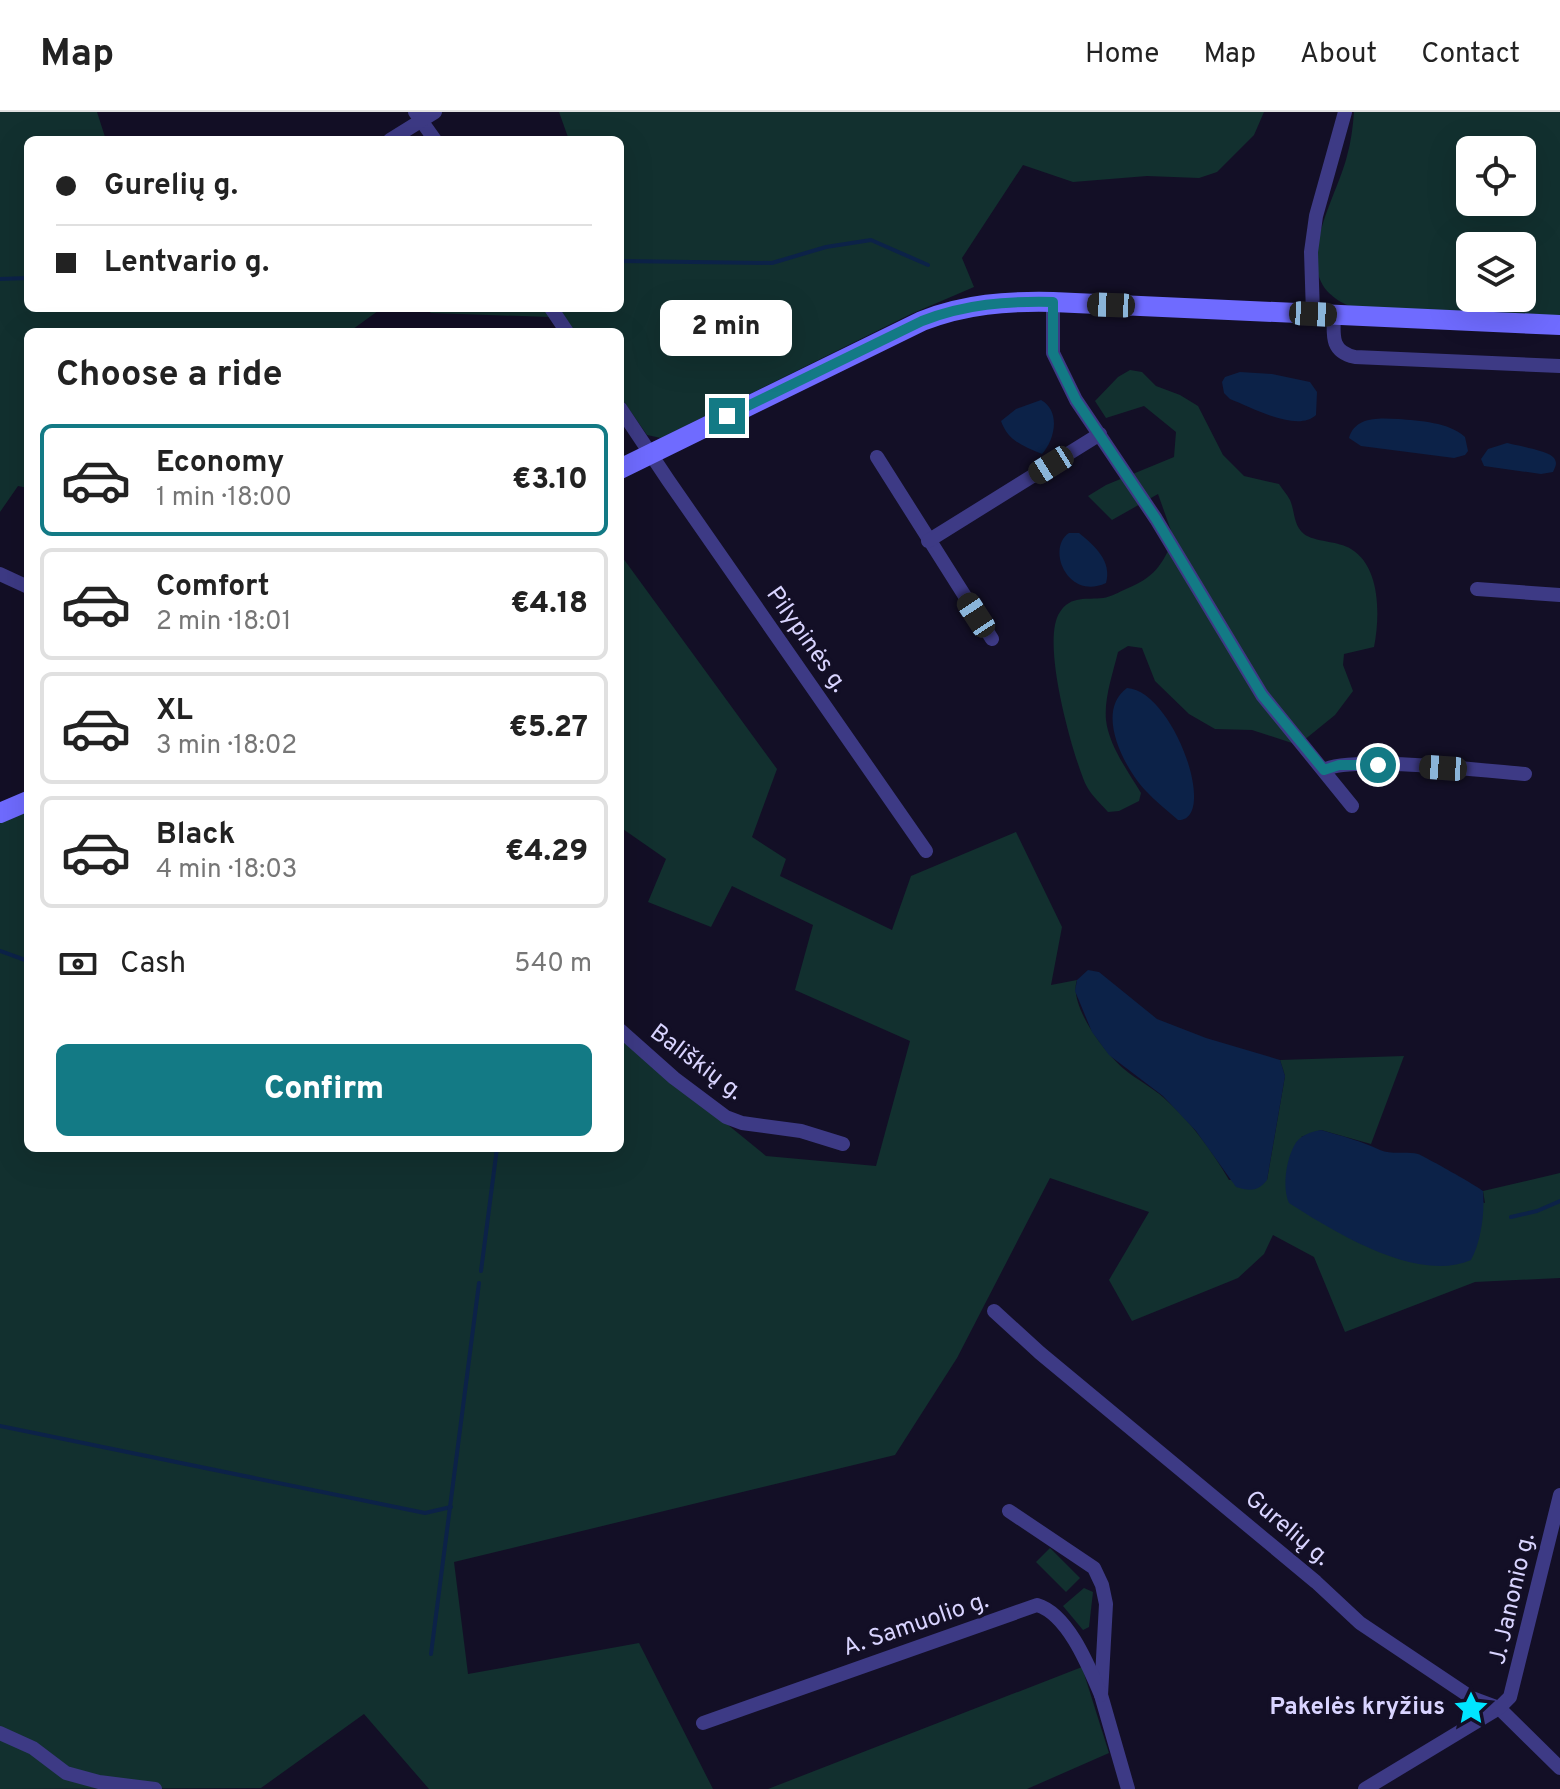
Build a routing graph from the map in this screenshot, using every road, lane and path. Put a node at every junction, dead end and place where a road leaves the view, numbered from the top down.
1 (435, 112) edge
2 (1345, 112) edge
3 (418, 116) edge
4 (395, 136) edge
5 (432, 136) edge
6 (1053, 302) junction
7 (1313, 314) junction
8 (1334, 315) junction
9 (1560, 325) edge
10 (1560, 366) edge
11 (624, 414) edge
12 (1100, 434) junction
13 (651, 453) junction
14 (877, 457) dead end
15 (624, 467) edge
16 (928, 541) junction
17 (0, 574) edge
18 (24, 585) edge
19 (1477, 589) dead end
20 (1560, 595) edge
21 (992, 639) dead end
22 (1324, 770) junction
23 (1525, 774) dead end
24 (24, 803) edge
25 (1352, 806) dead end
26 (0, 813) edge
27 (926, 851) dead end
28 (624, 1034) edge
29 (843, 1144) dead end
30 (994, 1311) dead end
31 (1560, 1495) edge
32 (1009, 1511) dead end
33 (1101, 1695) junction
34 (1499, 1708) junction
35 (703, 1723) dead end
36 (0, 1733) edge
37 (1560, 1768) edge
38 (155, 1789) edge
39 (1128, 1789) edge
40 (1365, 1789) edge

1 - 3 street
2 - 7 street
3 - 4 street
3 - 5 street
6 - 7 main road
6 - 12 street
6 - 13 main road
7 - 8 main road
8 - 9 main road
8 - 10 street
11 - 13 street, Pilypinės g.
12 - 16 street
12 - 22 street
13 - 15 main road
13 - 27 street, Pilypinės g.
14 - 16 street
16 - 21 street
17 - 18 street
19 - 20 street
22 - 23 street
22 - 25 street
24 - 26 main road
28 - 29 street, Bališkių g.
30 - 34 street, Gurelių g.
31 - 34 street, J. Janonio g.
32 - 33 street
33 - 35 street, A. Samuolio g.
33 - 39 street
34 - 37 street, Gurelių g.
34 - 40 street
36 - 38 street

